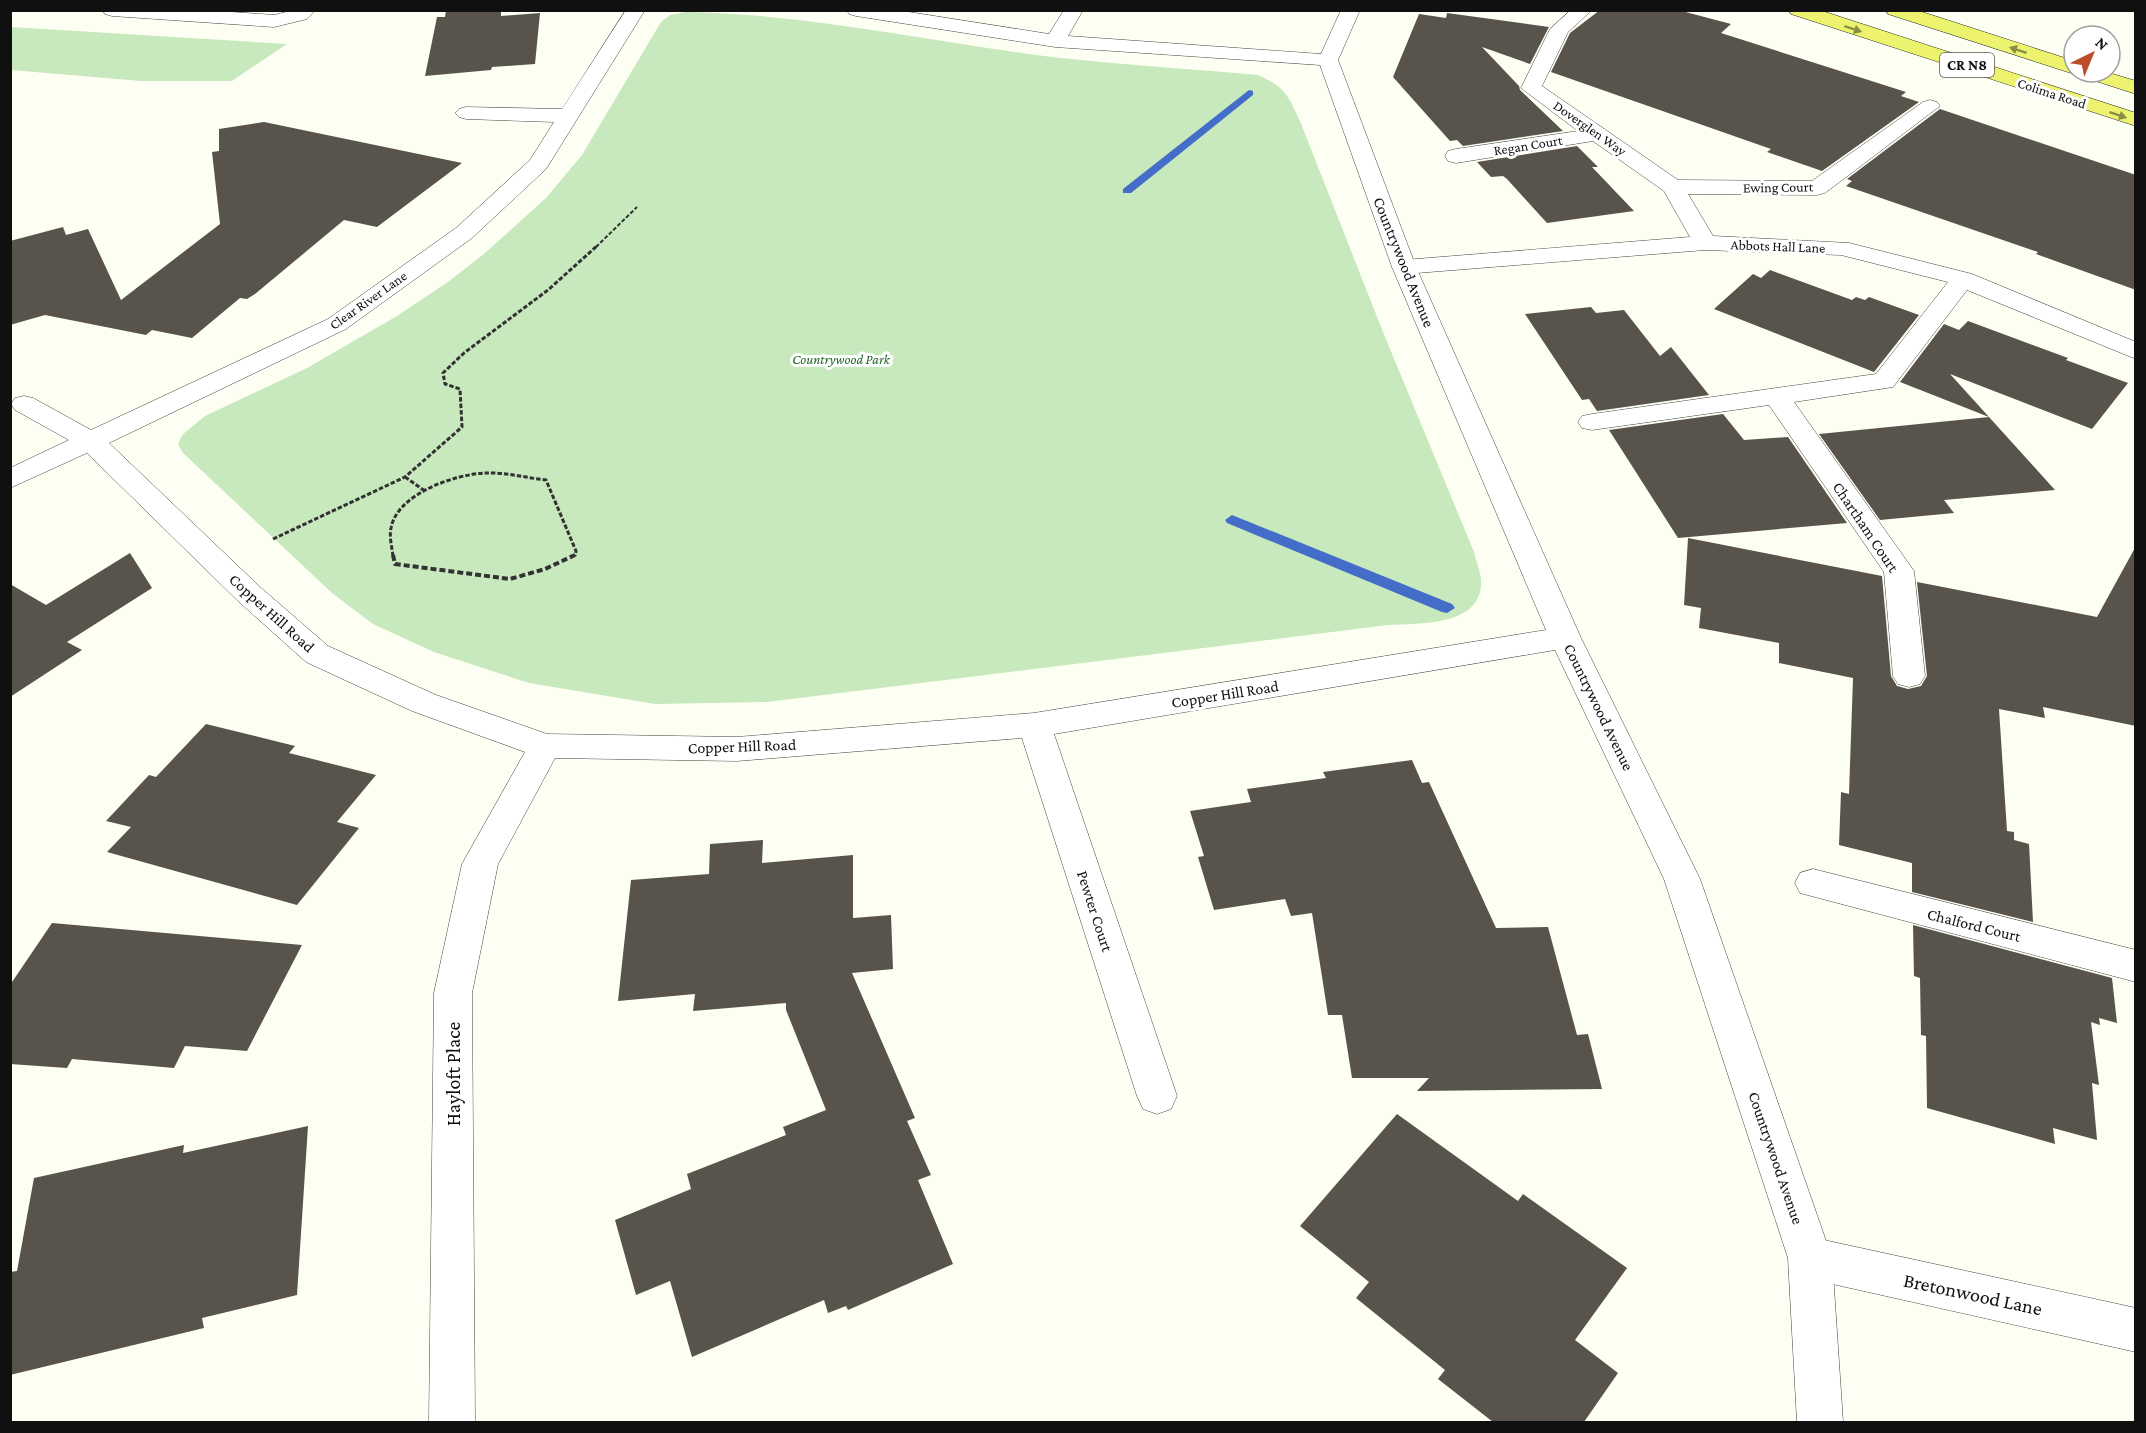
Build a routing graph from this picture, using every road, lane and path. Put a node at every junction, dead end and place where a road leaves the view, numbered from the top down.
1 (112, 10) edge
2 (307, 10) edge
3 (636, 10) edge
4 (856, 10) edge
5 (1074, 10) edge
6 (1351, 10) edge
7 (1583, 10) edge
8 (1797, 10) edge
9 (1895, 10) edge
10 (1055, 41) junction
11 (1328, 60) junction
12 (2062, 64) edge
13 (1930, 106) dead end
14 (466, 113) dead end
15 (568, 116) junction
16 (2136, 120) edge
17 (1599, 134) junction
18 (1456, 156) dead end
19 (1673, 188) junction
20 (637, 207) dead end
21 (1705, 243) junction
22 (1404, 267) junction
23 (1963, 279) junction
24 (2136, 351) edge
25 (1776, 396) junction
26 (24, 404) dead end
27 (1592, 422) dead end
28 (91, 441) junction
29 (405, 477) junction
30 (10, 479) edge
31 (425, 491) junction
32 (273, 539) dead end
33 (1565, 638) junction
34 (1909, 676) dead end
35 (1034, 725) junction
36 (545, 746) junction
37 (1813, 883) dead end
38 (2136, 966) edge
39 (1157, 1096) dead end
40 (1810, 1258) junction
41 (2136, 1330) edge
42 (452, 1422) edge
43 (1820, 1422) edge

1 - 2 street
3 - 15 street, Clear River Lane
4 - 10 street
5 - 10 street
6 - 11 street
7 - 17 street, Doverglen Way
8 -> 16 main road, Colima Road / CR N8
12 -> 9 main road, Colima Road / CR N8
10 - 11 street
11 - 22 street, Countrywood Avenue
13 - 19 street, Ewing Court
14 - 15 street
15 - 28 street, Clear River Lane
17 - 18 street, Regan Court
17 - 19 street, Doverglen Way
19 - 21 street, Doverglen Way
20 - 29 path
21 - 22 street, Abbots Hall Lane
21 - 23 street, Abbots Hall Lane
22 - 33 street, Countrywood Avenue
23 - 24 street, Abbots Hall Lane
23 - 25 street
25 - 27 street
25 - 34 street, Chartham Court
26 - 28 street, Copper Hill Road
28 - 30 street, Clear River Lane
28 - 36 street, Copper Hill Road
29 - 31 path
29 - 32 path
31 - 31 path
33 - 35 street, Copper Hill Road
33 - 40 street, Countrywood Avenue
35 - 36 street, Copper Hill Road
35 - 39 street, Pewter Court
36 - 42 street, Hayloft Place
37 - 38 street, Chalford Court
40 - 41 street, Bretonwood Lane
40 - 43 street, Countrywood Avenue

